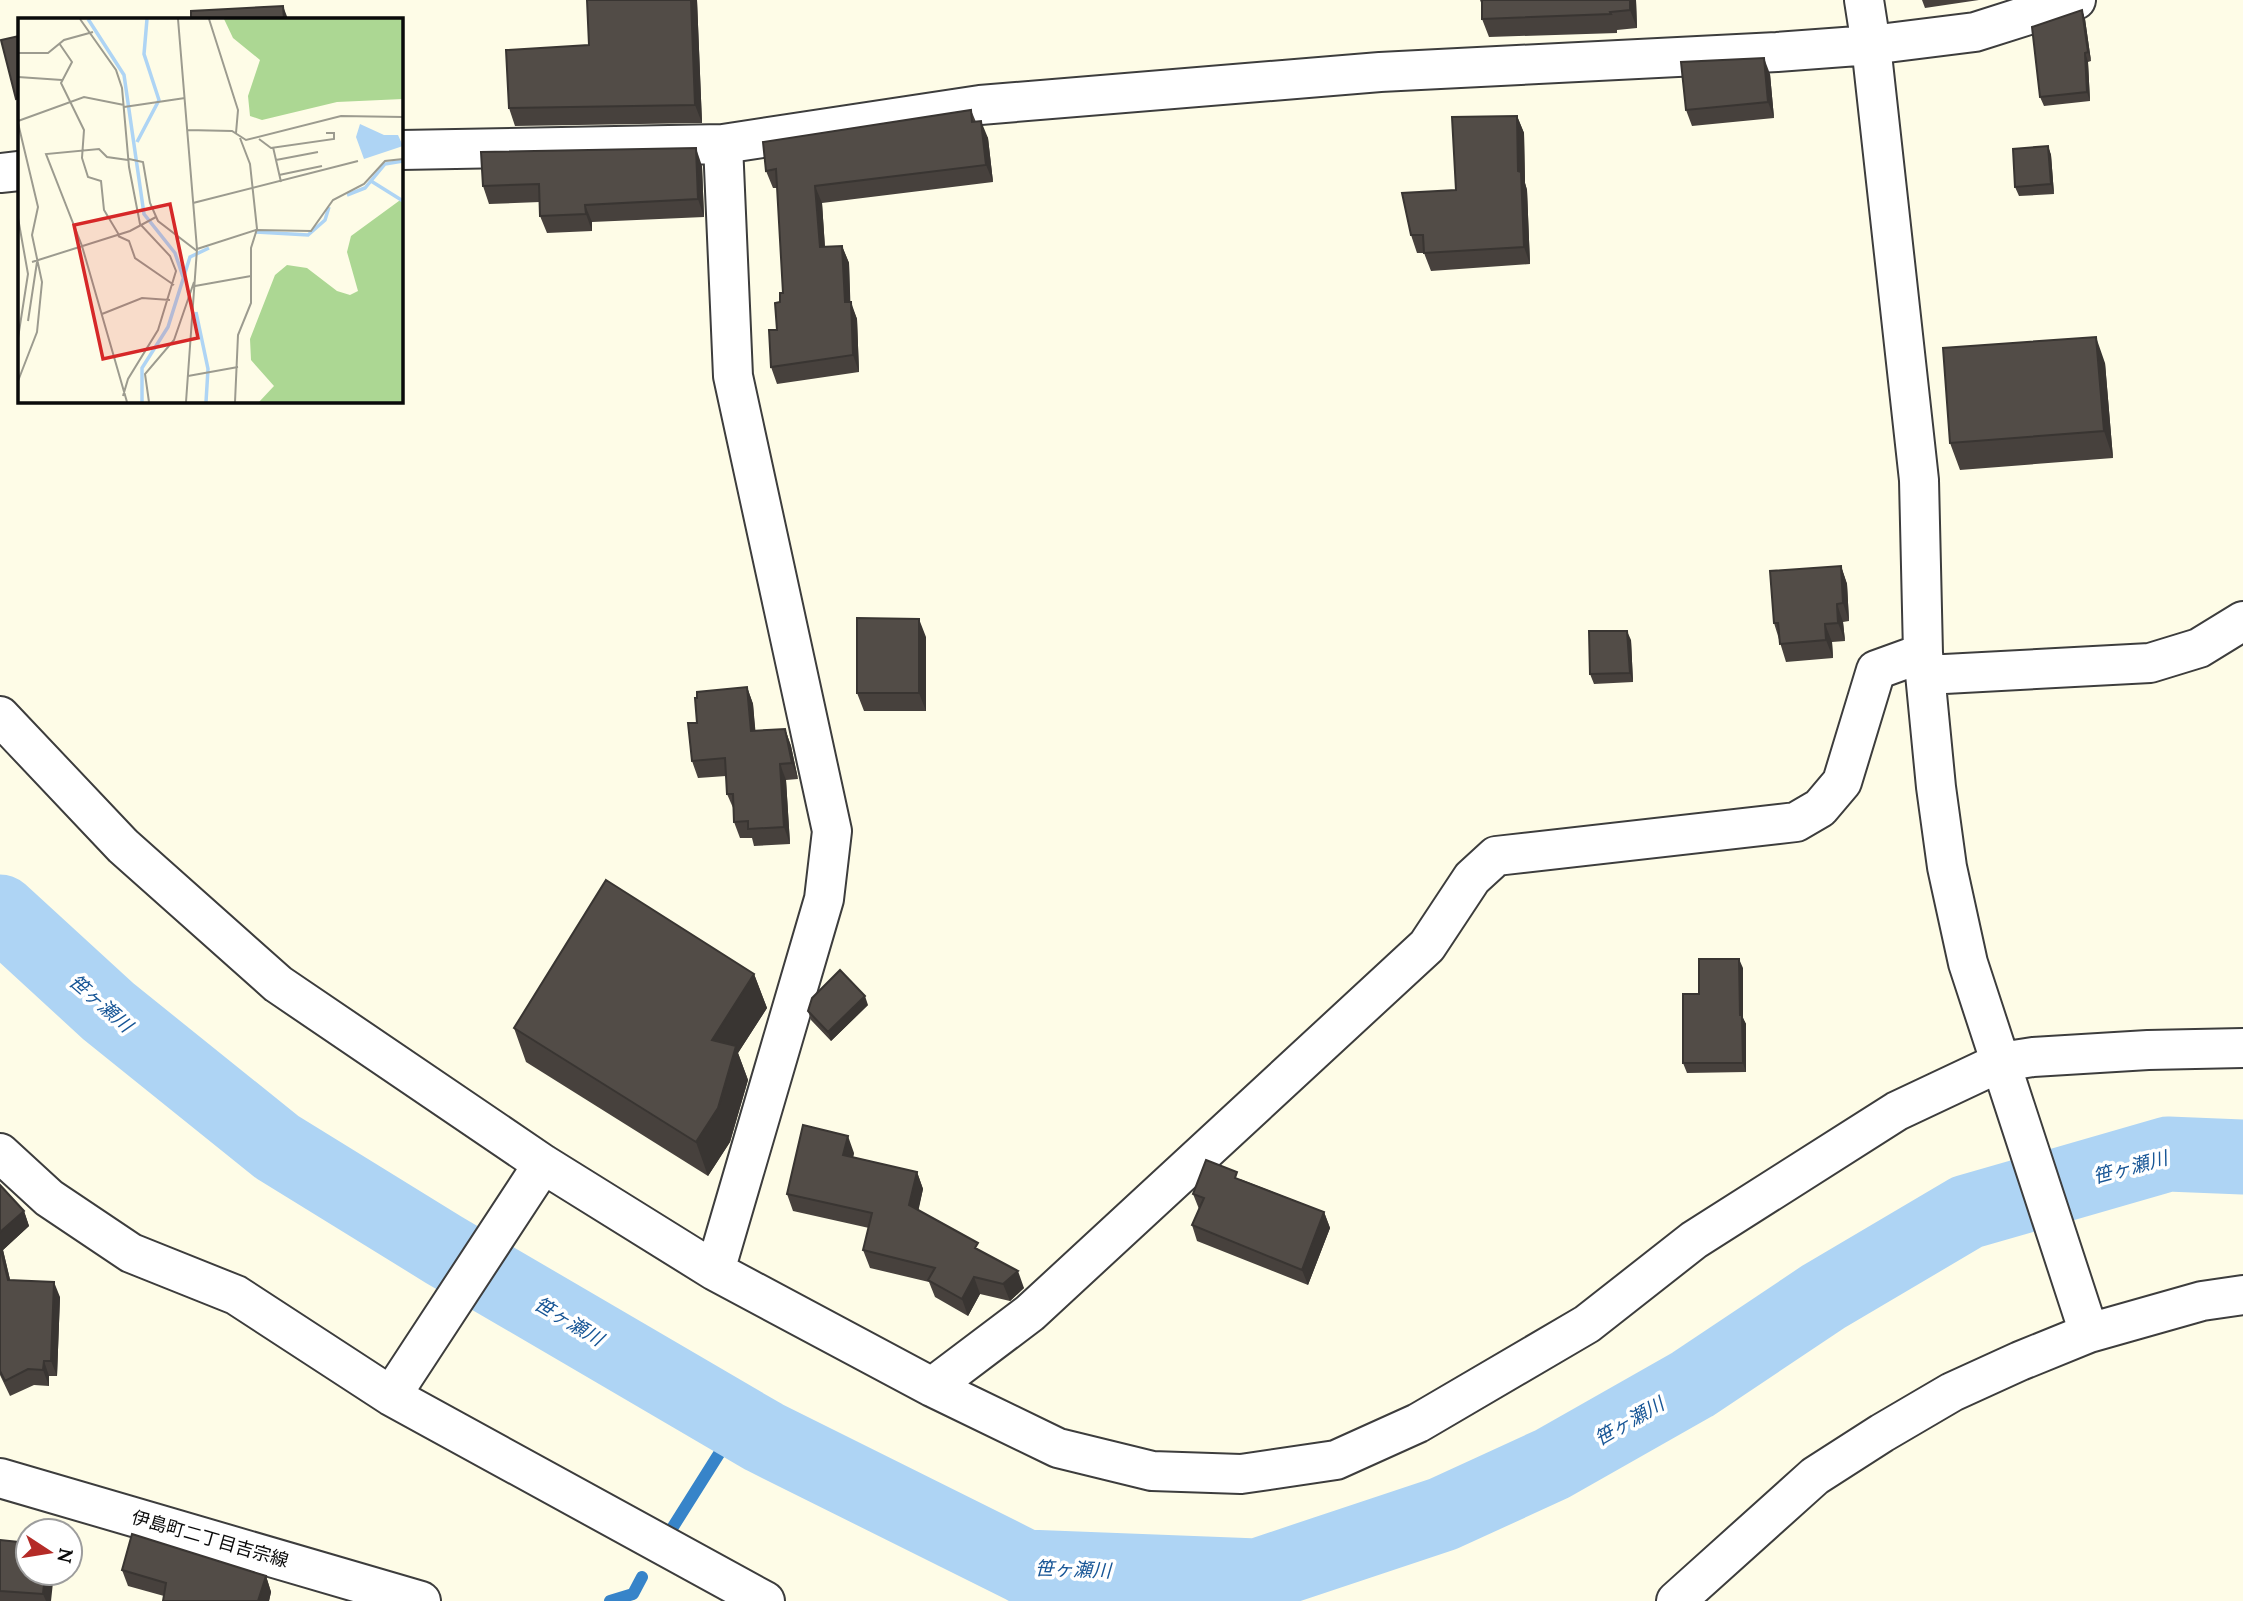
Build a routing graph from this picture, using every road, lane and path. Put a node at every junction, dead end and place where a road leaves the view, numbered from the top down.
1 (1864, 0) edge
2 (2076, 0) edge
3 (1871, 45) junction
4 (723, 144) junction
5 (402, 150) edge
6 (18, 172) edge
7 (0, 173) edge
8 (2243, 621) edge
9 (1924, 664) junction
10 (0, 716) edge
11 (2243, 1048) edge
12 (2003, 1070) junction
13 (0, 1153) edge
14 (537, 1173) junction
15 (715, 1271) junction
16 (2243, 1295) edge
17 (2089, 1333) junction
18 (932, 1387) junction
19 (391, 1396) junction
20 (0, 1478) edge
21 (421, 1601) edge
22 (765, 1601) edge
23 (1676, 1601) edge

1 - 3 street
2 - 3 street
3 - 4 street
3 - 9 street
4 - 5 street
4 - 15 street
6 - 7 street
8 - 9 street
9 - 12 street
9 - 18 street
10 - 14 street
11 - 12 street
12 - 17 street
12 - 18 street
13 - 19 street
14 - 15 street
14 - 19 street
15 - 18 street
16 - 17 street
17 - 23 street
19 - 22 street
20 - 21 street, 伊島町二丁目吉宗線

